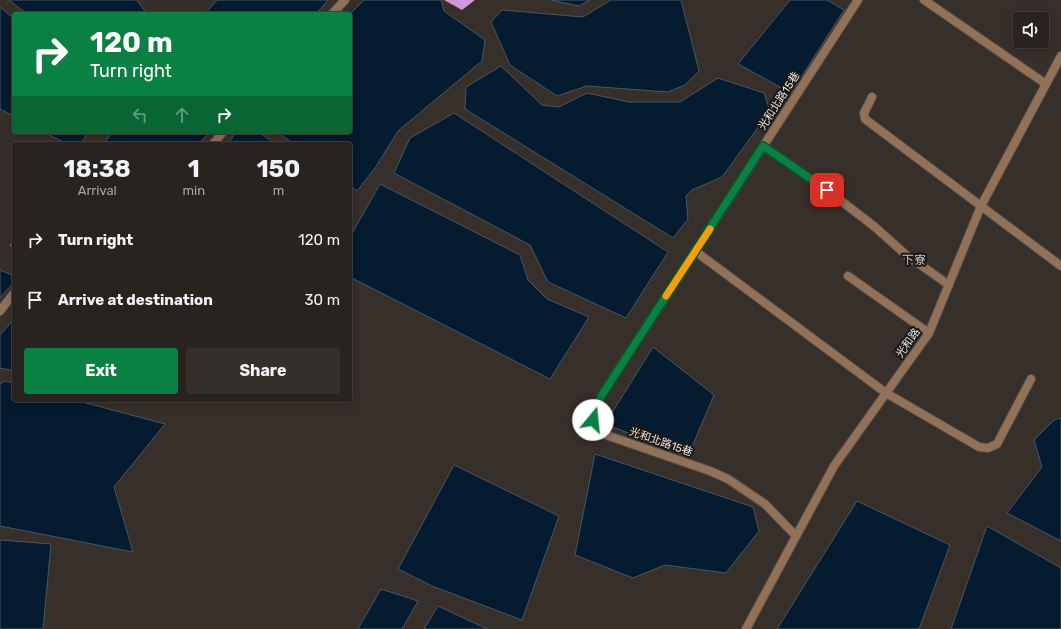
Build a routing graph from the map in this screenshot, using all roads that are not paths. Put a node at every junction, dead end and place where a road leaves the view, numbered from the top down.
1 (345, 0) edge
2 (858, 0) edge
3 (924, 0) edge
4 (334, 12) edge
5 (1061, 56) edge
6 (1046, 84) junction
7 (872, 97) dead end
8 (221, 134) edge
9 (215, 142) edge
10 (763, 146) junction
11 (981, 206) junction
12 (695, 252) junction
13 (1061, 266) edge
14 (848, 276) dead end
15 (949, 285) junction
16 (12, 296) edge
17 (0, 311) edge
18 (929, 333) junction
19 (1031, 380) dead end
20 (886, 393) junction
21 (795, 535) junction
22 (746, 629) edge

1 - 4 street
2 - 10 street, 光和北路15巷
3 - 6 street
5 - 6 street, 光和路
6 - 11 street, 光和路
7 - 11 street
8 - 9 street
10 - 12 street, 光和北路15巷
10 - 15 street
11 - 13 street
11 - 15 street, 光和路
12 - 20 street
12 - 21 street, 光和北路15巷
14 - 18 street
15 - 18 street, 光和路
16 - 17 street
18 - 20 street, 光和路
19 - 20 street
20 - 21 street, 光和路
21 - 22 street, 光和路

